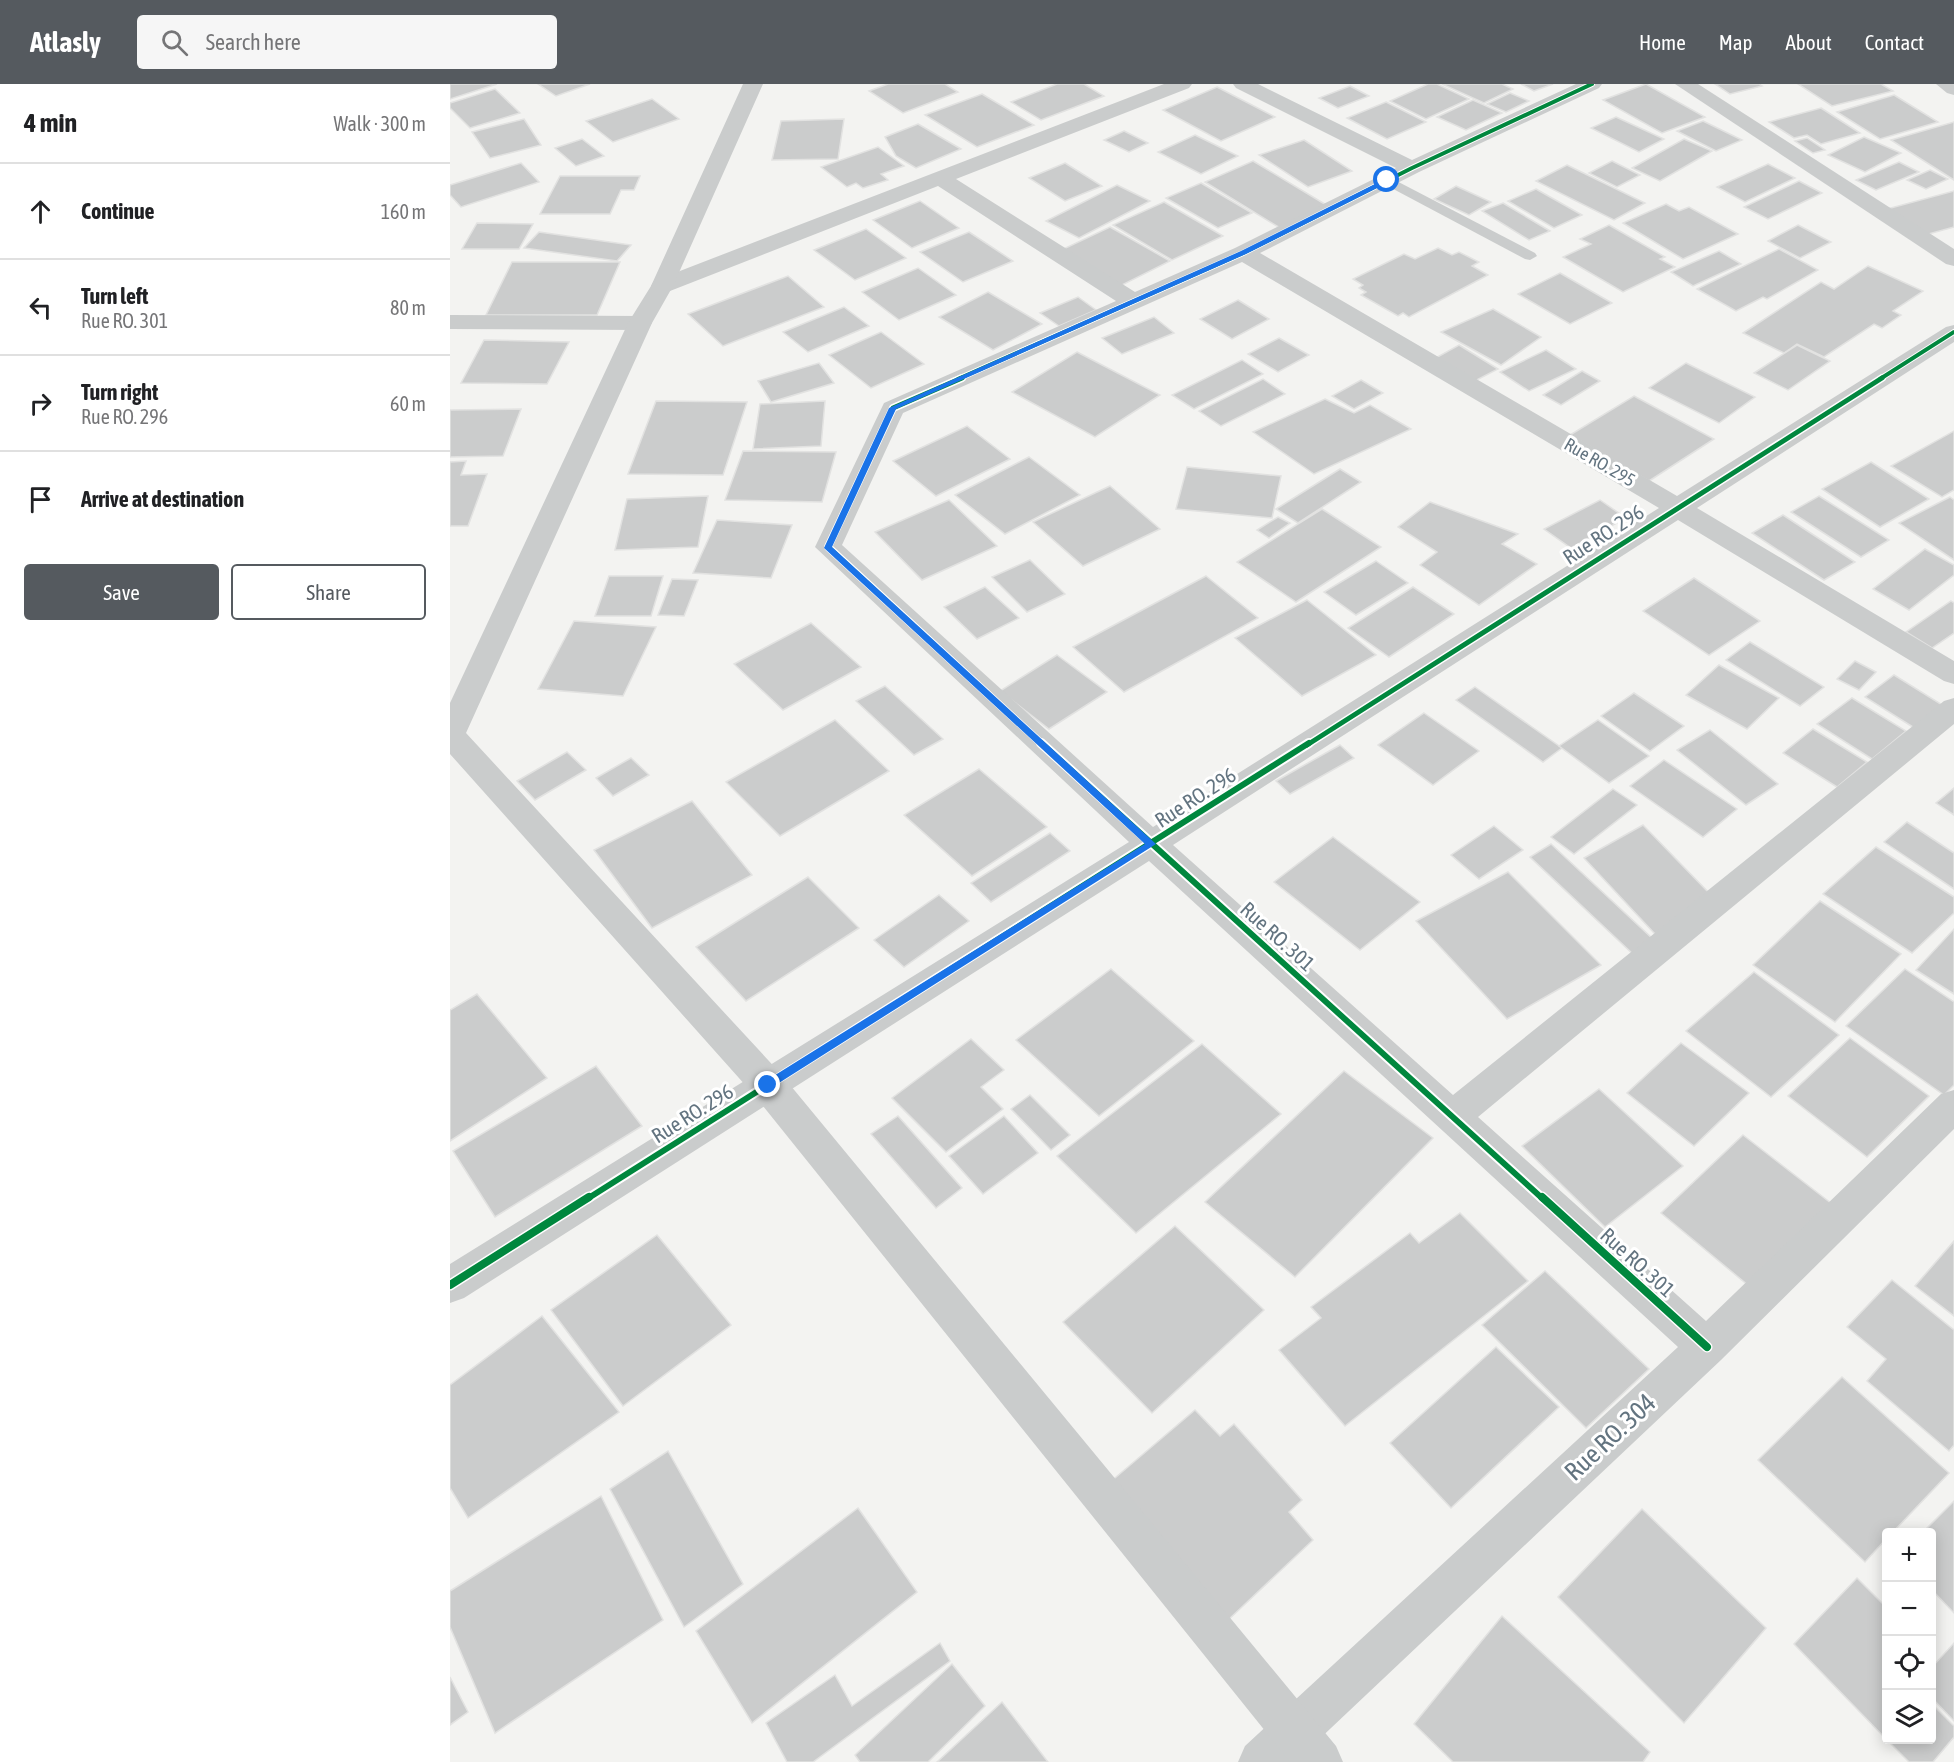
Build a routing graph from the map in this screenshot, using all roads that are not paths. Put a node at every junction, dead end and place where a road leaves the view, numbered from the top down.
1 (753, 84) edge
2 (1182, 84) edge
3 (1243, 84) edge
4 (1592, 84) edge
5 (1685, 84) edge
6 (1946, 84) edge
7 (1954, 89) edge
8 (1412, 168) junction
9 (940, 178) junction
10 (1387, 180) junction
11 (1243, 253) junction
12 (1530, 256) dead end
13 (1954, 259) edge
14 (662, 286) junction
15 (1131, 300) junction
16 (450, 322) edge
17 (640, 322) junction
18 (1954, 332) edge
19 (1676, 507) junction
20 (1954, 674) edge
21 (1954, 708) edge
22 (450, 735) edge
23 (1151, 844) junction
24 (768, 1085) junction
25 (1954, 1105) edge
26 (1453, 1116) junction
27 (450, 1285) edge
28 (1707, 1347) junction
29 (1294, 1730) junction
30 (1261, 1762) edge
31 (1320, 1762) edge

1 - 14 street
2 - 9 street
3 - 8 street
4 - 8 street
5 - 13 street
6 - 7 street
8 - 10 street
9 - 14 street
9 - 15 street
10 - 11 street
10 - 12 lane
11 - 15 street
11 - 19 street, Rue RO. 295
14 - 17 street
15 - 23 street, Rue RO. 301
16 - 17 street
17 - 22 street
18 - 19 street, Rue RO. 296
19 - 20 street, Rue RO. 295
19 - 23 street, Rue RO. 296
21 - 26 street
22 - 24 street
23 - 24 street, Rue RO. 296
23 - 26 street, Rue RO. 301
24 - 27 street, Rue RO. 296
24 - 29 street
25 - 28 street, Rue RO. 304
26 - 28 street, Rue RO. 301
28 - 29 street, Rue RO. 304
29 - 30 street, Rue RO. 304
29 - 31 street

